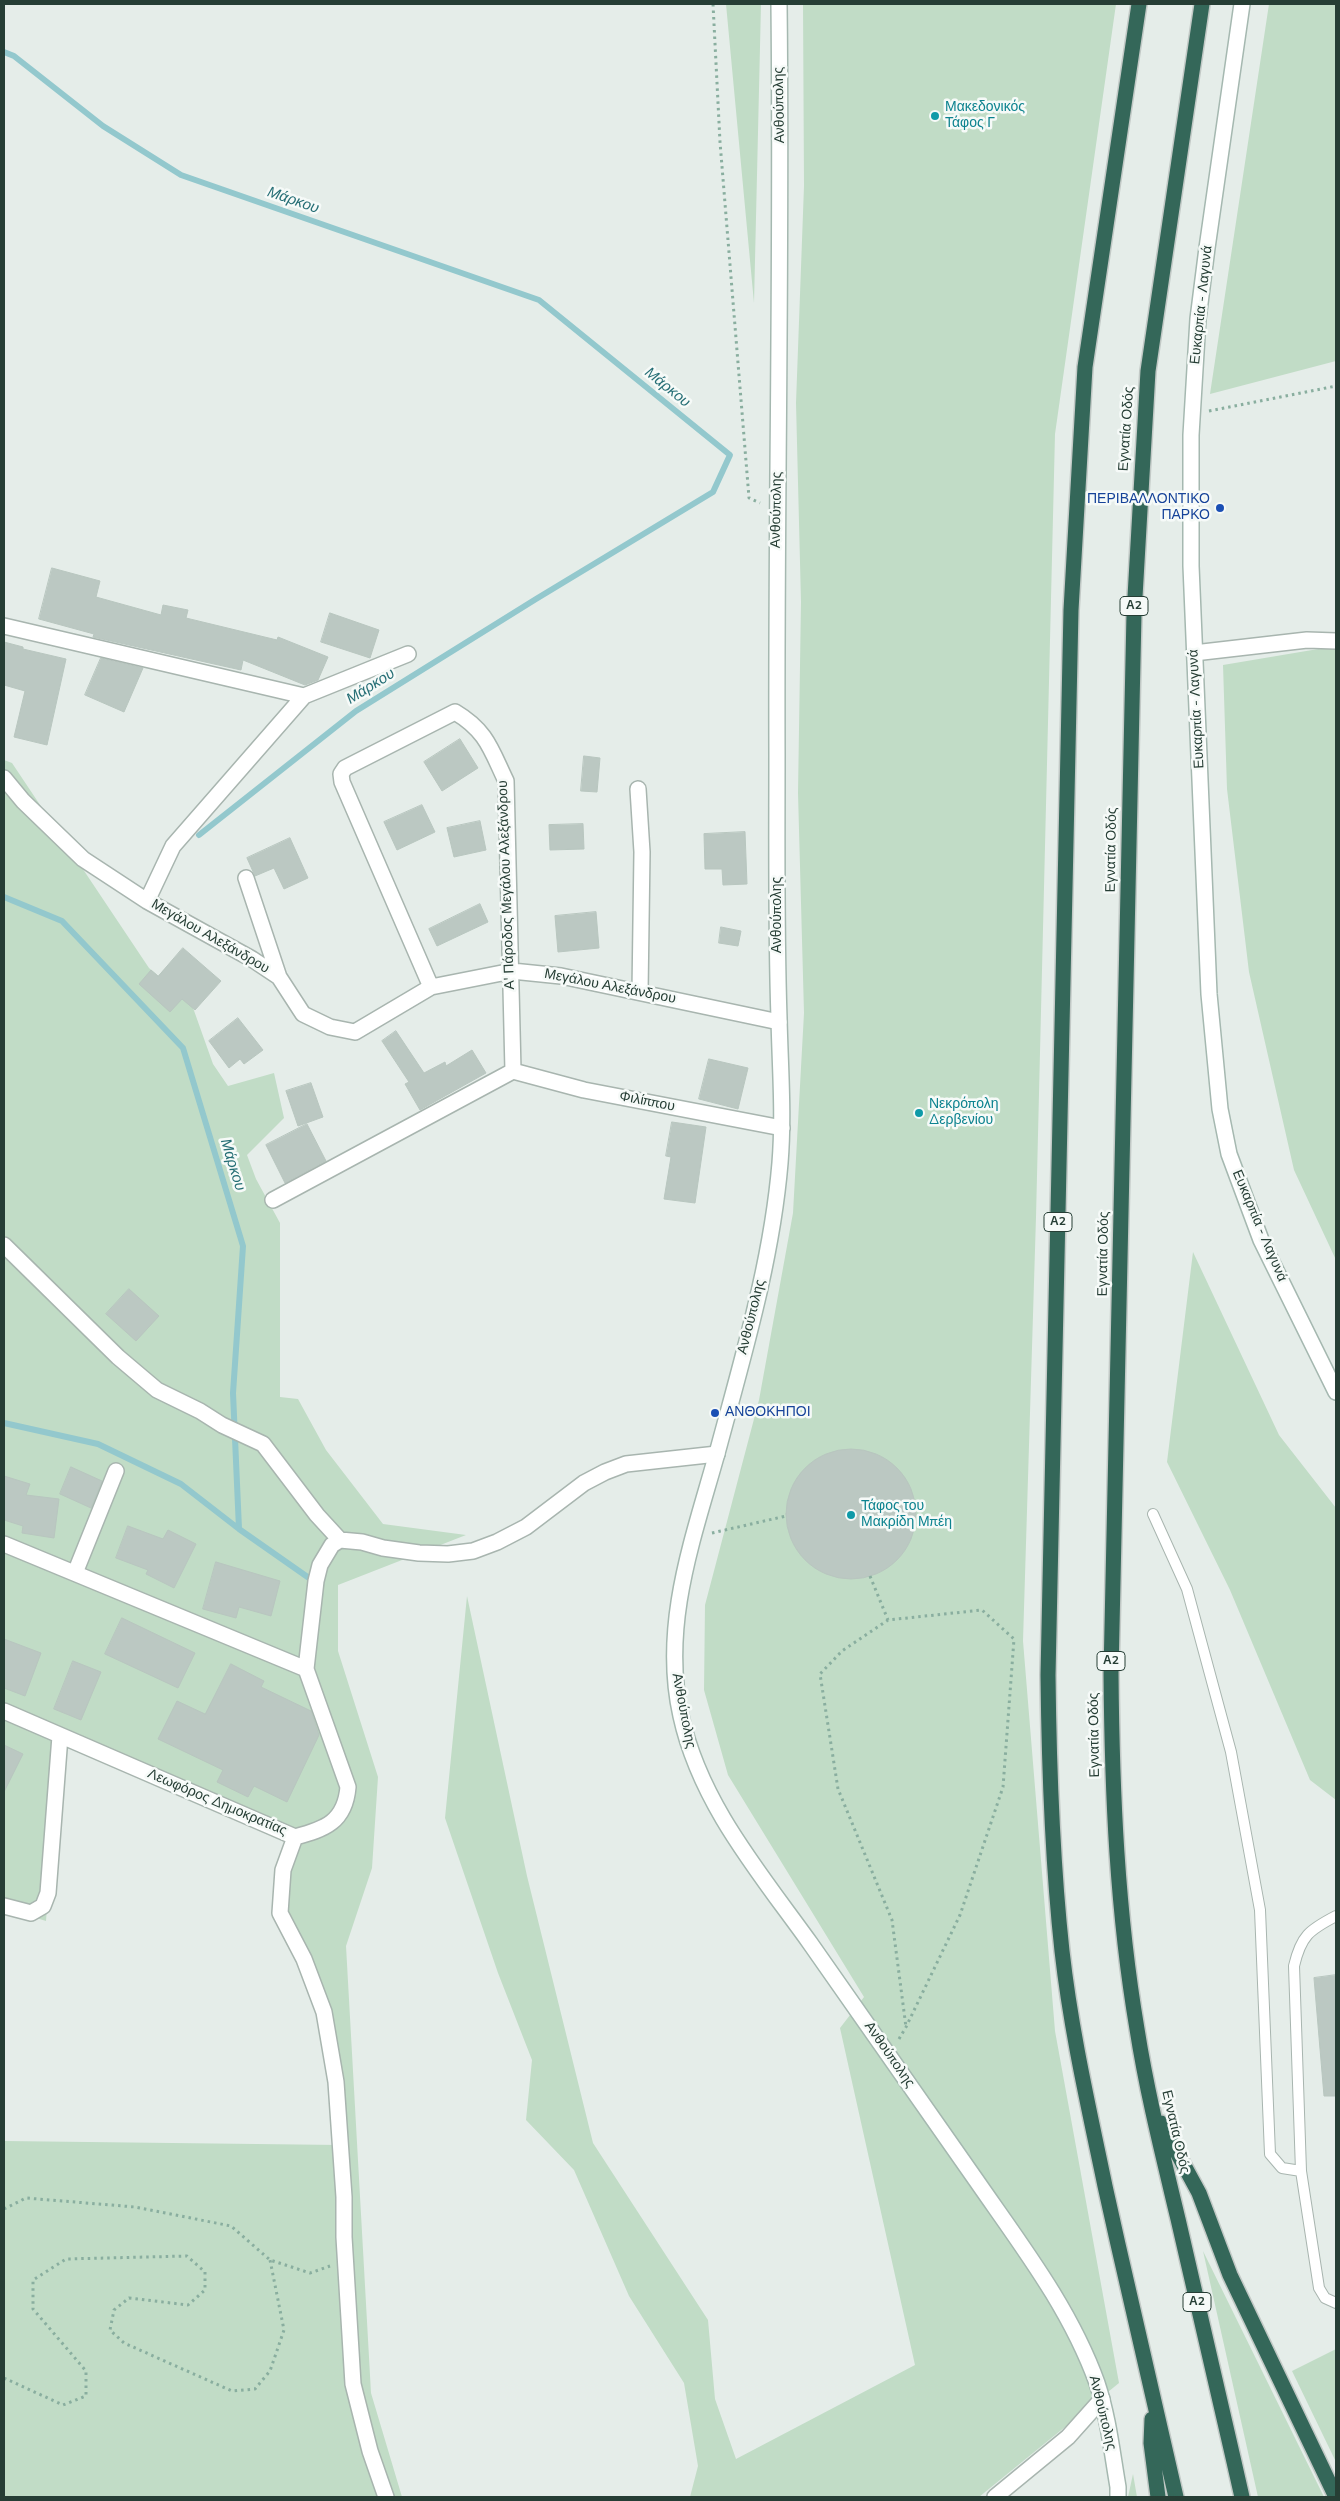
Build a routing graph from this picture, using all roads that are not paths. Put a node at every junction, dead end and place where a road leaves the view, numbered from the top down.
1 (779, 4) edge
2 (1139, 4) edge
3 (1202, 4) edge
4 (1242, 4) edge
5 (4, 626) edge
6 (1336, 641) edge
7 (1194, 653) junction
8 (408, 654) dead end
9 (304, 696) junction
10 (4, 778) edge
11 (638, 789) dead end
12 (246, 878) dead end
13 (147, 901) junction
14 (512, 970) junction
15 (279, 977) junction
16 (431, 987) junction
17 (640, 992) junction
18 (779, 1022) junction
19 (513, 1071) junction
20 (782, 1128) junction
21 (273, 1200) dead end
22 (4, 1246) edge
23 (1336, 1392) edge
24 (717, 1454) junction
25 (116, 1471) dead end
26 (1154, 1514) dead end
27 (340, 1540) junction
28 (4, 1544) edge
29 (75, 1573) junction
30 (306, 1669) junction
31 (4, 1711) edge
32 (60, 1736) junction
33 (294, 1837) junction
34 (4, 1906) edge
35 (1336, 1916) edge
36 (1152, 2107) junction
37 (1301, 2171) junction
38 (1336, 2302) edge
39 (1152, 2395) junction
40 (1102, 2399) junction
41 (386, 2497) edge
42 (995, 2497) edge
43 (1118, 2497) edge
44 (1158, 2497) edge
45 (1176, 2497) edge
46 (1242, 2497) edge
47 (1336, 2497) edge

1 - 18 street, Ανθούπολης
2 - 39 highway, Α2
3 - 36 highway, Εγνατία Οδός / Α2
4 - 7 street, Ευκαρπία - Λαγυνά
5 - 9 street
6 - 7 street
7 - 23 street, Ευκαρπία - Λαγυνά
8 - 9 street
9 - 13 street
10 - 13 street, Μεγάλου Αλεξάνδρου
11 - 17 street
12 - 15 street
13 - 15 street, Μεγάλου Αλεξάνδρου
14 - 16 street, Μεγάλου Αλεξάνδρου
14 - 16 street, Α' Πάροδος Μεγάλου Αλεξάνδρου
14 - 17 street, Μεγάλου Αλεξάνδρου
14 - 19 street, Α' Πάροδος Μεγάλου Αλεξάνδρου
15 - 16 street, Μεγάλου Αλεξάνδρου
17 - 18 street, Μεγάλου Αλεξάνδρου
18 - 20 street, Ανθούπολης
19 - 20 street, Φιλίππου
19 - 21 street
20 - 24 street, Ανθούπολης
22 - 27 street
24 - 27 street
24 - 40 street, Ανθούπολης
25 - 29 street
26 - 37 lane
27 - 30 street, Λεωφόρος Δημοκρατίας
28 - 29 street
29 - 30 street
30 - 33 street, Λεωφόρος Δημοκρατίας
31 - 32 street, Λεωφόρος Δημοκρατίας
32 - 33 street, Λεωφόρος Δημοκρατίας
32 - 34 street
33 - 41 street
35 - 37 lane
36 - 46 highway, Εγνατία Οδός / Α2
36 - 47 highway
37 - 38 lane
39 - 44 highway
39 - 45 highway, Α2
40 - 42 street
40 - 43 street, Ανθούπολης

